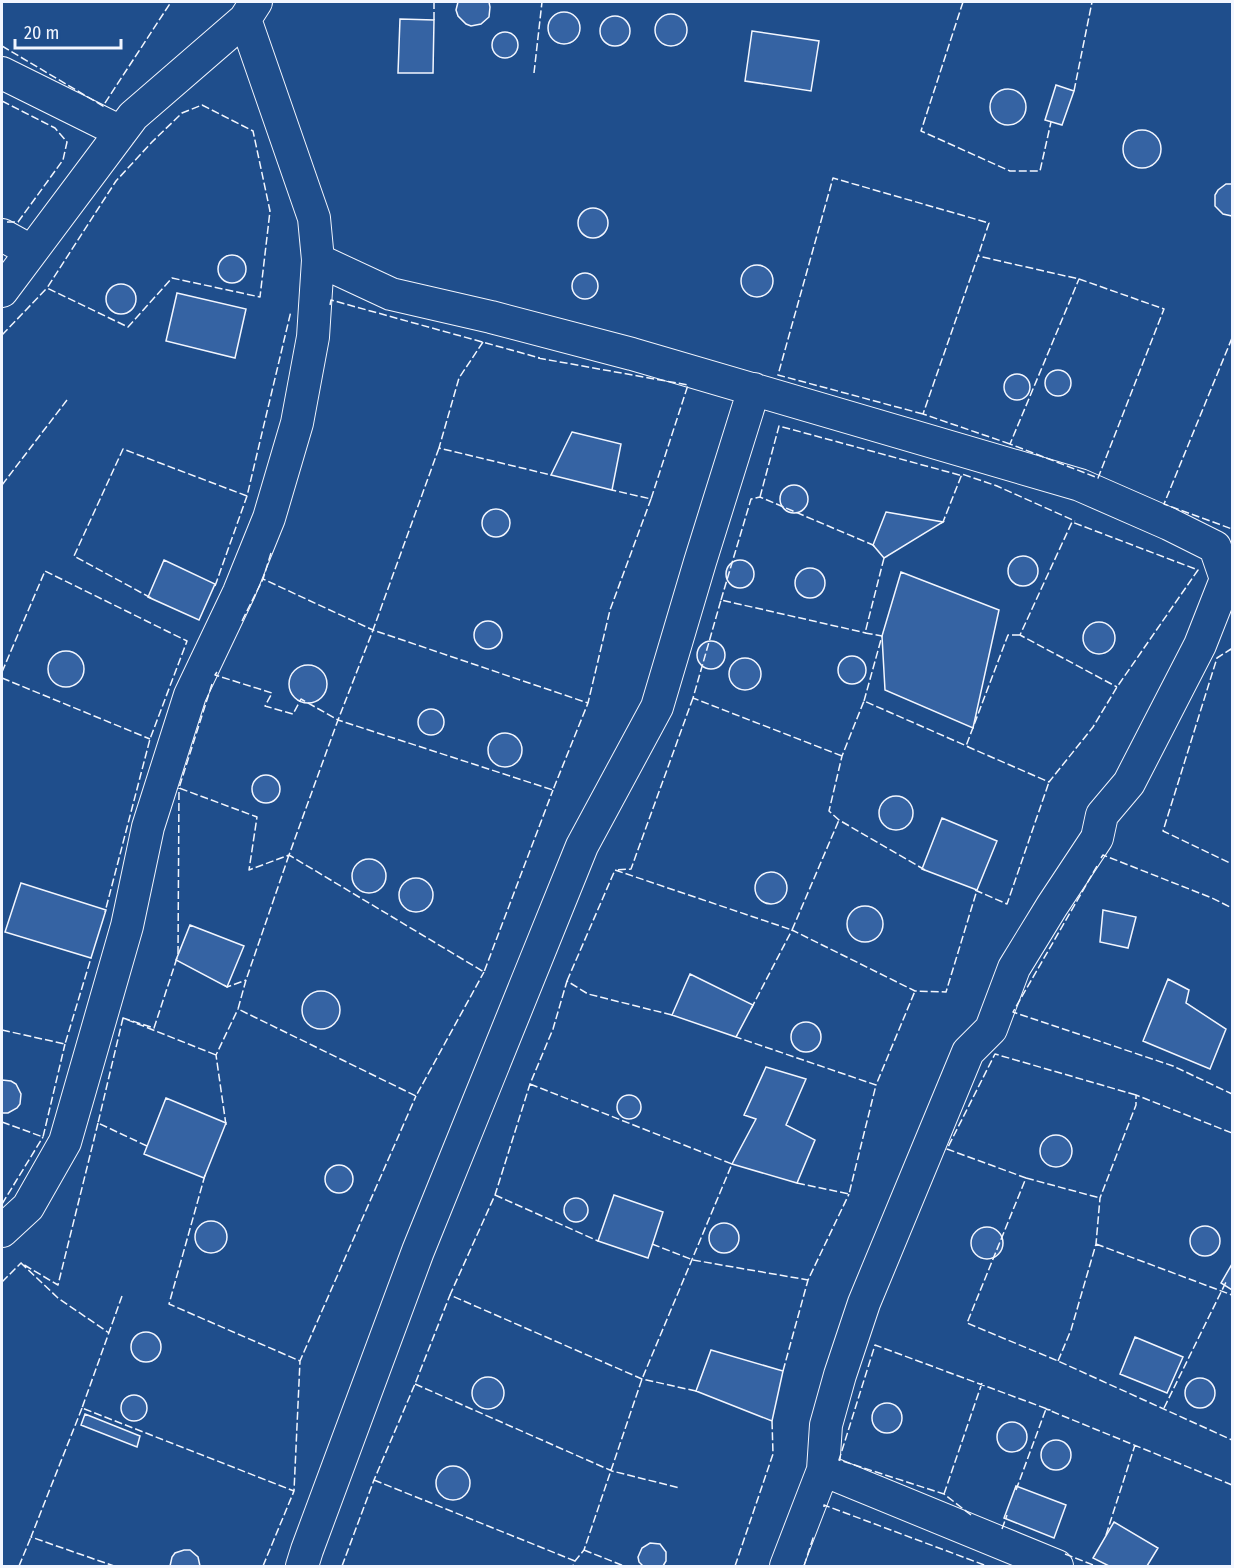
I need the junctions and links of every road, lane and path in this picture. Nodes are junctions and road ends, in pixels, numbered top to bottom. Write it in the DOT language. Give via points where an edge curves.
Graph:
graph roads {
  1 [pos="251,10"];
  2 [pos="2,73"];
  3 [pos="121,132"];
  4 [pos="2,235"];
  5 [pos="31,251"];
  6 [pos="318,260"];
  7 [pos="2,291"];
  8 [pos="754,388"];
  9 [pos="1229,582"];
  10 [pos="2,1231"];
  11 [pos="823,1470"];
  12 [pos="302,1566"];
  13 [pos="786,1566"];
  14 [pos="1057,1566"];
  1 -- 3 [label="street" via="133,116"];
  1 -- 6 [label="street" via="314,218"];
  2 -- 3 [label="street"];
  3 -- 5 [label="street"];
  4 -- 5 [label="street"];
  5 -- 7 [label="street"];
  6 -- 8 [label="street" via="391,294"];
  6 -- 10 [label="street" via="313,337 297,423 269,518 190,694 148,827 127,926 65,1142 28,1207"];
  8 -- 9 [label="street" via="1080,485 1215,547"];
  8 -- 12 [label="street" via="657,707 582,846 418,1251"];
  9 -- 11 [label="street" via="1129,783 1102,815 1096,838 1014,968 991,1029 968,1052 864,1303 826,1425"];
  11 -- 13 [label="street"];
  11 -- 14 [label="street"];
}
